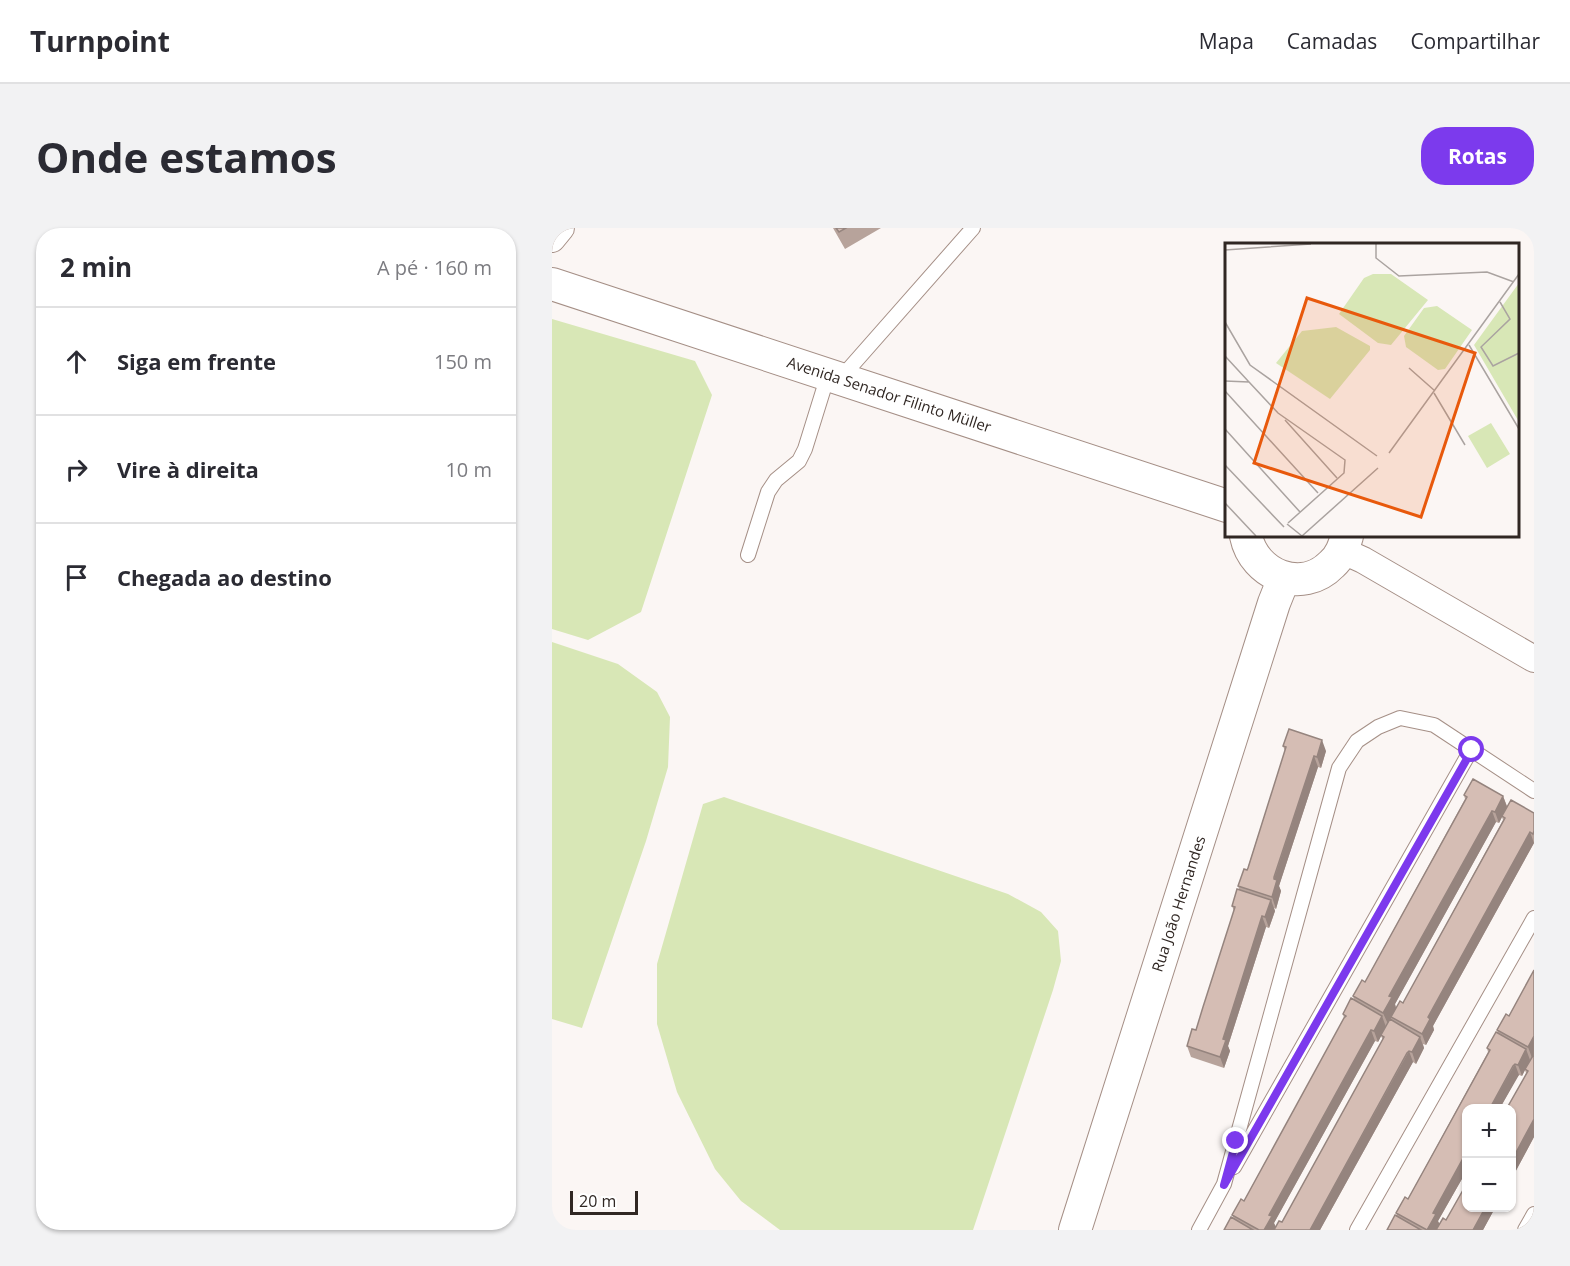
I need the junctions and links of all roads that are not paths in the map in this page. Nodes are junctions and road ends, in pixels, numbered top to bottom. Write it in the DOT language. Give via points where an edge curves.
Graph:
graph roads {
  1 [pos="561,228"];
  2 [pos="973,228"];
  3 [pos="552,238"];
  4 [pos="552,284"];
  5 [pos="834,377"];
  6 [pos="1225,505"];
  7 [pos="1246,537"];
  8 [pos="1345,543"];
  9 [pos="748,555"];
  10 [pos="1284,578"];
  11 [pos="1534,659"];
  12 [pos="1472,750"];
  13 [pos="1534,791"];
  14 [pos="1534,918"];
  15 [pos="1224,1185"];
  16 [pos="1534,1214"];
  17 [pos="1075,1230"];
  18 [pos="1198,1230"];
  19 [pos="1357,1230"];
  20 [pos="1525,1230"];
  1 -- 3 [label="street"];
  2 -- 5 [label="lane"];
  4 -- 5 [label="street, Avenida Senador Filinto Müller"];
  5 -- 6 [label="street, Avenida Senador Filinto Müller"];
  5 -- 9 [label="lane" via="799,460 768,492"];
  7 -- 10 [label="street" via="1256,560"];
  8 -- 10 [label="street" via="1332,565 1318,575"];
  8 -- 11 [label="street" via="1363,560"];
  10 -- 17 [label="street, Rua João Hernandes"];
  12 -- 13 [label="lane"];
  12 -- 15 [label="lane"];
  12 -- 15 [label="lane" via="1434,725 1400,718 1357,741 1339,768"];
  14 -- 19 [label="lane"];
  15 -- 18 [label="lane"];
  16 -- 20 [label="lane"];
}
